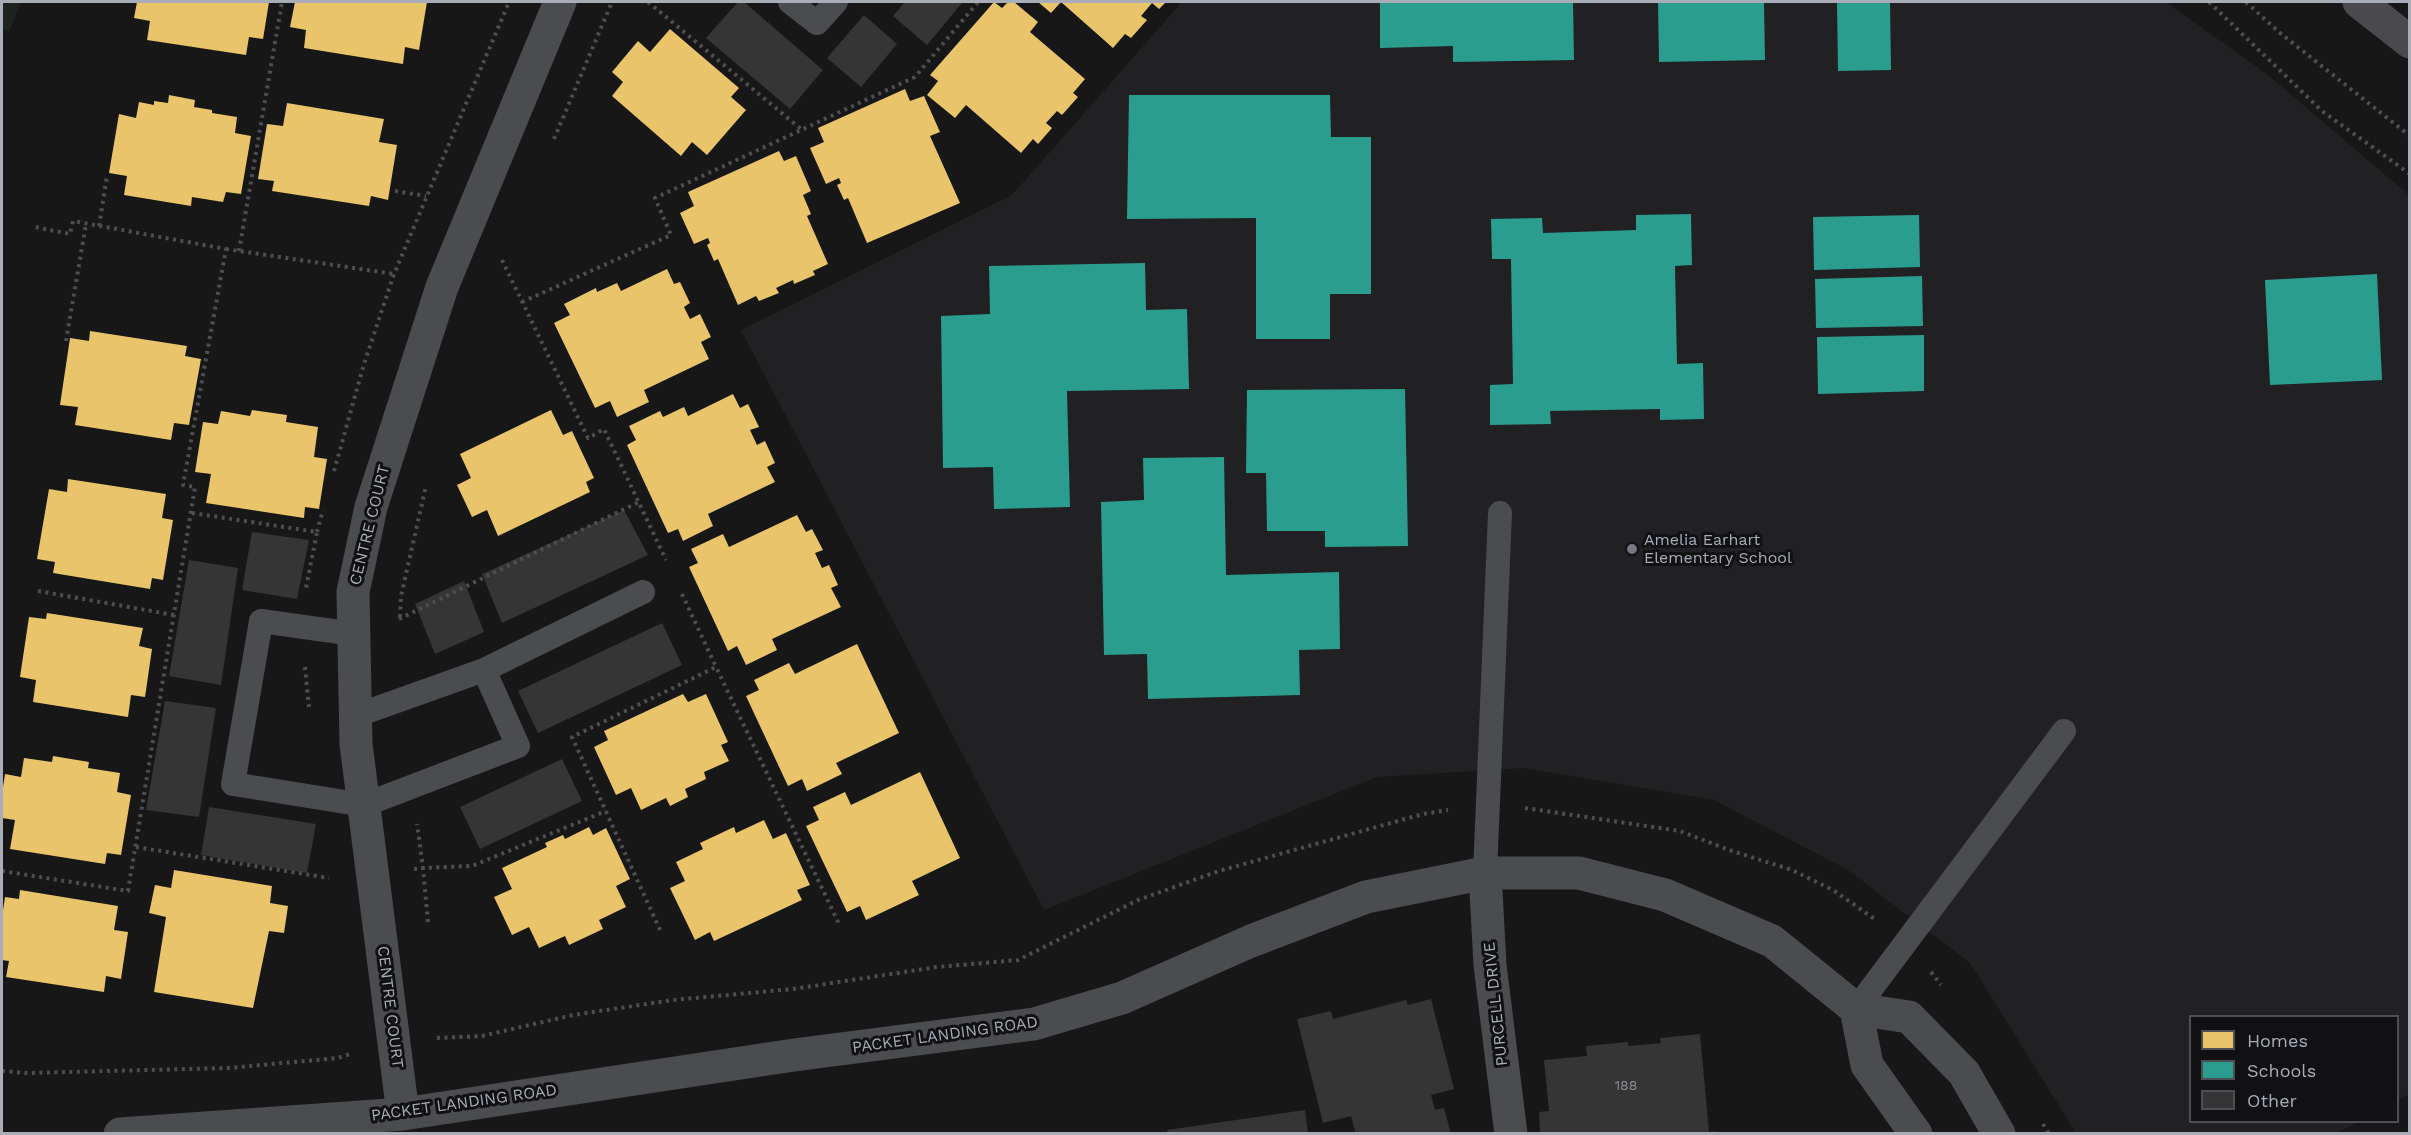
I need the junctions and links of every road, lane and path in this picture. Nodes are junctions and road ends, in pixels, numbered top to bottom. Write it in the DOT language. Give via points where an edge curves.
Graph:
graph roads {
  1 [pos="282,2"];
  2 [pos="560,2"];
  3 [pos="612,2"];
  4 [pos="648,2"];
  5 [pos="790,2"];
  6 [pos="836,2"];
  7 [pos="978,2"];
  8 [pos="2210,2"];
  9 [pos="2246,2"];
  10 [pos="2359,2"];
  11 [pos="2409,42"];
  12 [pos="801,129"];
  13 [pos="2409,136"];
  14 [pos="552,142"];
  15 [pos="2409,174"];
  16 [pos="107,176"];
  17 [pos="394,191"];
  18 [pos="426,196"];
  19 [pos="86,224"];
  20 [pos="99,226"];
  21 [pos="36,227"];
  22 [pos="226,249"];
  23 [pos="507,250"];
  24 [pos="239,251"];
  25 [pos="502,260"];
  26 [pos="499,269"];
  27 [pos="442,287"];
  28 [pos="522,302"];
  29 [pos="66,342"];
  30 [pos="427,482"];
  31 [pos="639,502"];
  32 [pos="1500,513"];
  33 [pos="668,564"];
  34 [pos="678,585"];
  35 [pos="38,591"];
  36 [pos="643,592"];
  37 [pos="174,615"];
  38 [pos="399,619"];
  39 [pos="398,629"];
  40 [pos="354,634"];
  41 [pos="716,667"];
  42 [pos="484,670"];
  43 [pos="355,716"];
  44 [pos="2064,731"];
  45 [pos="413,786"];
  46 [pos="364,805"];
  47 [pos="1488,806"];
  48 [pos="606,811"];
  49 [pos="136,847"];
  50 [pos="423,868"];
  51 [pos="2,871"];
  52 [pos="1485,873"];
  53 [pos="328,878"];
  54 [pos="428,922"];
  55 [pos="840,927"];
  56 [pos="660,930"];
  57 [pos="1907,943"];
  58 [pos="1943,988"];
  59 [pos="1856,1010"];
  60 [pos="393,1039"];
  61 [pos="2,1071"];
  62 [pos="403,1114"];
  63 [pos="2037,1115"];
  64 [pos="120,1134"];
  65 [pos="1511,1134"];
  66 [pos="1916,1134"];
  67 [pos="1999,1134"];
  68 [pos="2049,1134"];
  1 -- 24 [label="path"];
  2 -- 27 [label="street, CENTRE COURT"];
  3 -- 14 [label="path"];
  4 -- 12 [label="path"];
  5 -- 6 [label="lane" via="817,23"];
  7 -- 12 [label="path" via="915,77"];
  8 -- 15 [label="path" via="2322,111"];
  9 -- 13 [label="path"];
  10 -- 11 [label="main road"];
  12 -- 28 [label="path" via="655,198 671,235"];
  16 -- 20 [label="path"];
  17 -- 18 [label="path"];
  19 -- 20 [label="path"];
  19 -- 21 [label="path" via="73,221 70,234"];
  19 -- 29 [label="path"];
  20 -- 22 [label="path"];
  22 -- 24 [label="path"];
  22 -- 37 [label="path" via="183,485 195,487"];
  23 -- 25 [label="path"];
  24 -- 27 [label="path" via="411,277"];
  25 -- 26 [label="path"];
  25 -- 28 [label="path"];
  27 -- 40 [label="street, CENTRE COURT" via="371,507 353,592"];
  28 -- 31 [label="path" via="588,438 604,429"];
  30 -- 38 [label="path"];
  31 -- 33 [label="path"];
  31 -- 38 [label="path"];
  32 -- 47 [label="lane"];
  34 -- 41 [label="path"];
  35 -- 37 [label="path"];
  36 -- 42 [label="lane"];
  37 -- 49 [label="path"];
  38 -- 39 [label="path"];
  40 -- 43 [label="street, CENTRE COURT"];
  40 -- 46 [label="lane" via="261,621 233,783"];
  41 -- 48 [label="path" via="572,737"];
  41 -- 55 [label="path"];
  42 -- 43 [label="lane"];
  42 -- 45 [label="lane" via="518,746"];
  43 -- 46 [label="street, CENTRE COURT"];
  44 -- 57 [label="lane"];
  45 -- 46 [label="lane"];
  45 -- 50 [label="path"];
  46 -- 60 [label="street, CENTRE COURT"];
  47 -- 52 [label="lane"];
  47 -- 57 [label="path" via="1537,809 1680,831 1792,870 1823,885"];
  47 -- 60 [label="path" via="1423,813 1219,871 1138,900 1018,960 937,967 794,989 673,1000 573,1015 482,1036"];
  48 -- 50 [label="path" via="472,866"];
  48 -- 56 [label="path"];
  49 -- 51 [label="path" via="128,891"];
  49 -- 53 [label="path"];
  50 -- 54 [label="path"];
  52 -- 59 [label="street, PACKET LANDING ROAD" via="1579,873 1665,895 1772,941"];
  52 -- 62 [label="street, PACKET LANDING ROAD" via="1365,897 1251,941 1122,998 1034,1024 794,1055"];
  52 -- 65 [label="street, PURCELL DRIVE" via="1490,964"];
  57 -- 58 [label="path"];
  57 -- 59 [label="lane"];
  59 -- 66 [label="street" via="1867,1065"];
  59 -- 67 [label="street" via="1909,1017 1964,1073"];
  60 -- 61 [label="path" via="338,1058 228,1068"];
  60 -- 62 [label="street, CENTRE COURT"];
  62 -- 64 [label="street, PACKET LANDING ROAD"];
  63 -- 68 [label="path"];
}
